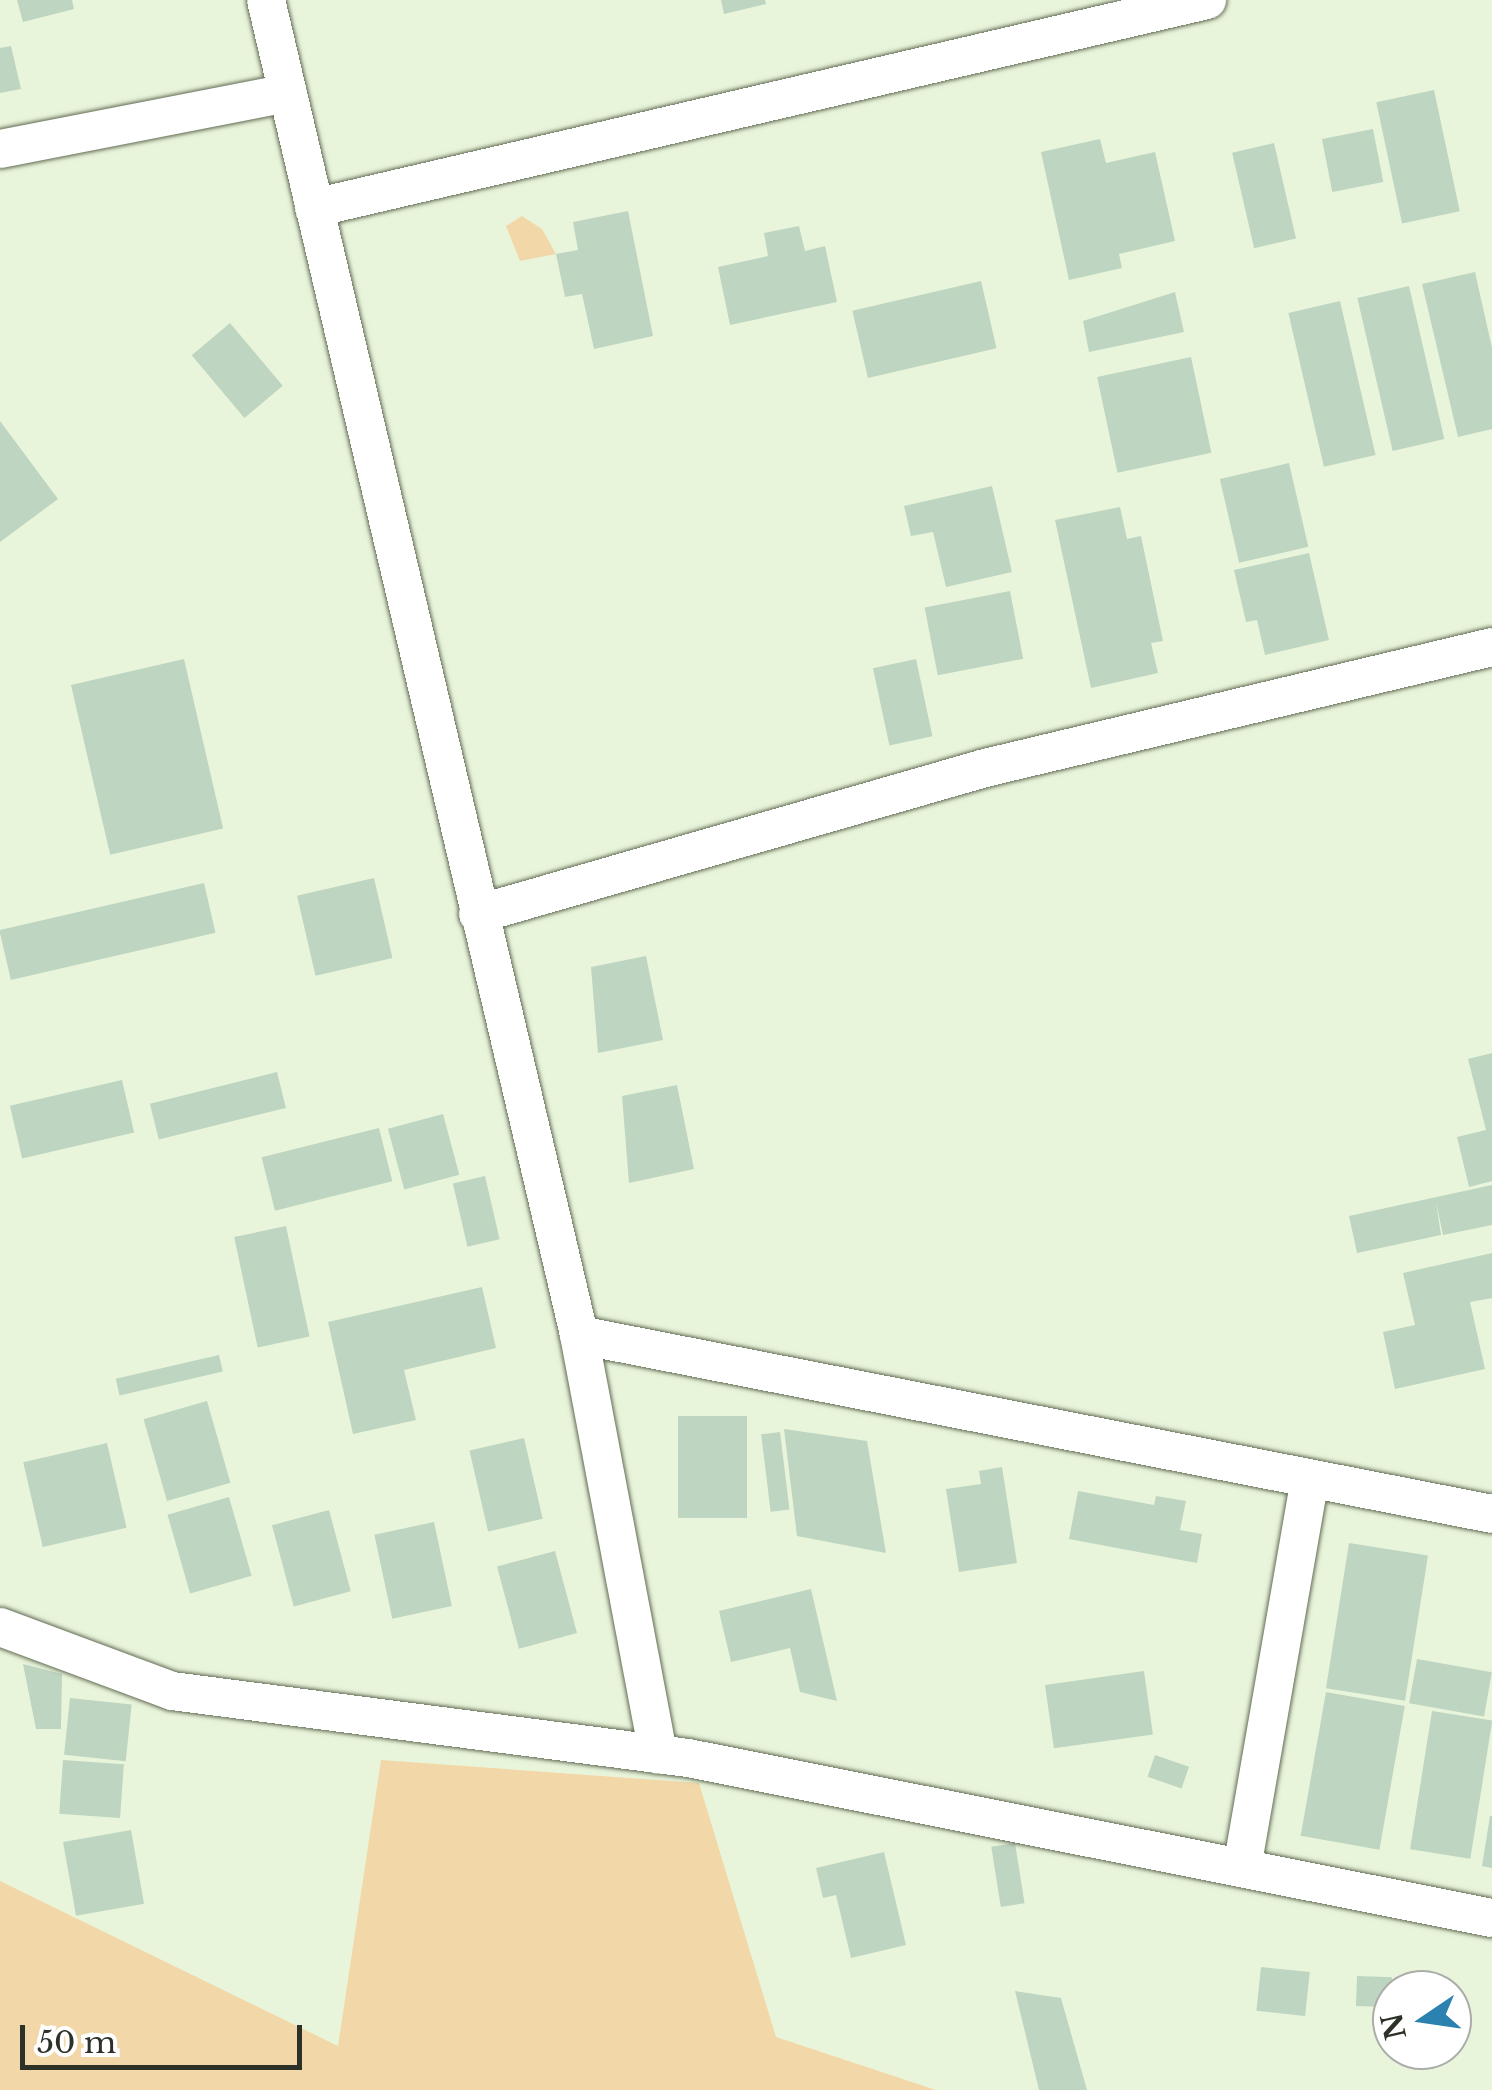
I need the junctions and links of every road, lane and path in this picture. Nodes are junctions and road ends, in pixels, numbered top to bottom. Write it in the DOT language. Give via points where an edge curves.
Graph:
graph roads {
  1 [pos="266,0"];
  2 [pos="1207,0"];
  3 [pos="288,93"];
  4 [pos="0,149"];
  5 [pos="314,208"];
  6 [pos="1492,647"];
  7 [pos="478,914"];
  8 [pos="579,1335"];
  9 [pos="1309,1484"];
  10 [pos="1492,1514"];
  11 [pos="0,1627"];
  12 [pos="658,1755"];
  13 [pos="1242,1868"];
  14 [pos="1492,1918"];
  1 -- 3 [label="street"];
  2 -- 5 [label="street"];
  3 -- 4 [label="street"];
  3 -- 5 [label="street"];
  5 -- 7 [label="street"];
  6 -- 7 [label="street" via="986,768"];
  7 -- 8 [label="street"];
  8 -- 9 [label="street"];
  8 -- 12 [label="street"];
  9 -- 10 [label="street"];
  9 -- 13 [label="street"];
  11 -- 12 [label="street" via="172,1692"];
  12 -- 13 [label="street"];
  13 -- 14 [label="street"];
}
